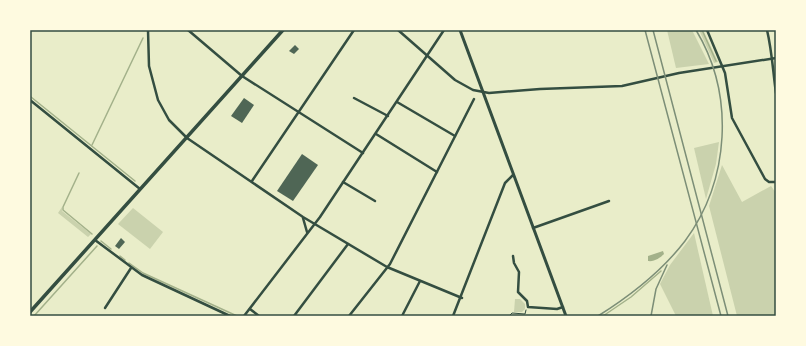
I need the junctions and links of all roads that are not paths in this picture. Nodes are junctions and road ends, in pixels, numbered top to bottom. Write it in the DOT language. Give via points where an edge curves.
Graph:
graph roads {
  1 [pos="148,30"];
  2 [pos="188,30"];
  3 [pos="283,30"];
  4 [pos="354,30"];
  5 [pos="398,30"];
  6 [pos="444,30"];
  7 [pos="460,30"];
  8 [pos="706,30"];
  9 [pos="767,30"];
  10 [pos="428,56"];
  11 [pos="776,58"];
  12 [pos="772,59"];
  13 [pos="723,66"];
  14 [pos="242,76"];
  15 [pos="483,92"];
  16 [pos="776,93"];
  17 [pos="354,98"];
  18 [pos="474,99"];
  19 [pos="30,100"];
  20 [pos="397,102"];
  21 [pos="298,112"];
  22 [pos="388,116"];
  23 [pos="376,134"];
  24 [pos="455,136"];
  25 [pos="187,138"];
  26 [pos="363,153"];
  27 [pos="437,172"];
  28 [pos="513,175"];
  29 [pos="252,182"];
  30 [pos="343,182"];
  31 [pos="776,182"];
  32 [pos="141,190"];
  33 [pos="375,201"];
  34 [pos="609,201"];
  35 [pos="303,217"];
  36 [pos="315,223"];
  37 [pos="533,228"];
  38 [pos="307,233"];
  39 [pos="95,240"];
  40 [pos="348,244"];
  41 [pos="513,256"];
  42 [pos="387,267"];
  43 [pos="131,268"];
  44 [pos="420,281"];
  45 [pos="462,298"];
  46 [pos="562,307"];
  47 [pos="105,308"];
  48 [pos="250,309"];
  49 [pos="30,312"];
  50 [pos="230,316"];
  51 [pos="244,316"];
  52 [pos="259,316"];
  53 [pos="294,316"];
  54 [pos="350,316"];
  55 [pos="402,316"];
  56 [pos="454,316"];
  57 [pos="566,316"];
  1 -- 25 [label="street" via="150,66 158,100 169,120"];
  2 -- 14 [label="street"];
  3 -- 14 [label="main road"];
  4 -- 21 [label="street"];
  5 -- 10 [label="street"];
  6 -- 10 [label="street"];
  7 -- 15 [label="street"];
  8 -- 13 [label="street"];
  9 -- 12 [label="street"];
  10 -- 15 [label="street" via="455,80"];
  10 -- 20 [label="street"];
  11 -- 12 [label="street"];
  12 -- 13 [label="street"];
  12 -- 16 [label="street"];
  13 -- 15 [label="street" via="676,73 622,86"];
  13 -- 31 [label="street" via="735,124 765,179"];
  14 -- 21 [label="street"];
  14 -- 25 [label="main road"];
  15 -- 28 [label="street"];
  17 -- 22 [label="street"];
  18 -- 24 [label="street"];
  19 -- 32 [label="street"];
  20 -- 22 [label="street"];
  20 -- 24 [label="street"];
  21 -- 26 [label="street"];
  21 -- 29 [label="street"];
  22 -- 23 [label="street"];
  23 -- 26 [label="street"];
  23 -- 27 [label="street"];
  24 -- 27 [label="street"];
  25 -- 29 [label="street"];
  25 -- 32 [label="main road"];
  26 -- 30 [label="street"];
  27 -- 42 [label="street"];
  28 -- 37 [label="street"];
  28 -- 45 [label="street" via="505,183"];
  29 -- 35 [label="street"];
  30 -- 33 [label="street"];
  30 -- 36 [label="street"];
  32 -- 39 [label="main road"];
  34 -- 37 [label="street"];
  35 -- 36 [label="street"];
  35 -- 38 [label="street"];
  36 -- 38 [label="street"];
  36 -- 40 [label="street"];
  37 -- 46 [label="street"];
  38 -- 48 [label="street"];
  39 -- 43 [label="street"];
  39 -- 49 [label="main road"];
  40 -- 42 [label="street"];
  40 -- 53 [label="street"];
  41 -- 46 [label="street" via="519,272 518,292 527,301 528,307 557,310"];
  42 -- 44 [label="street"];
  42 -- 54 [label="street"];
  43 -- 47 [label="street"];
  43 -- 50 [label="street"];
  44 -- 45 [label="street"];
  44 -- 55 [label="street"];
  45 -- 56 [label="street"];
  46 -- 57 [label="street"];
  48 -- 51 [label="street"];
  48 -- 52 [label="street"];
}
